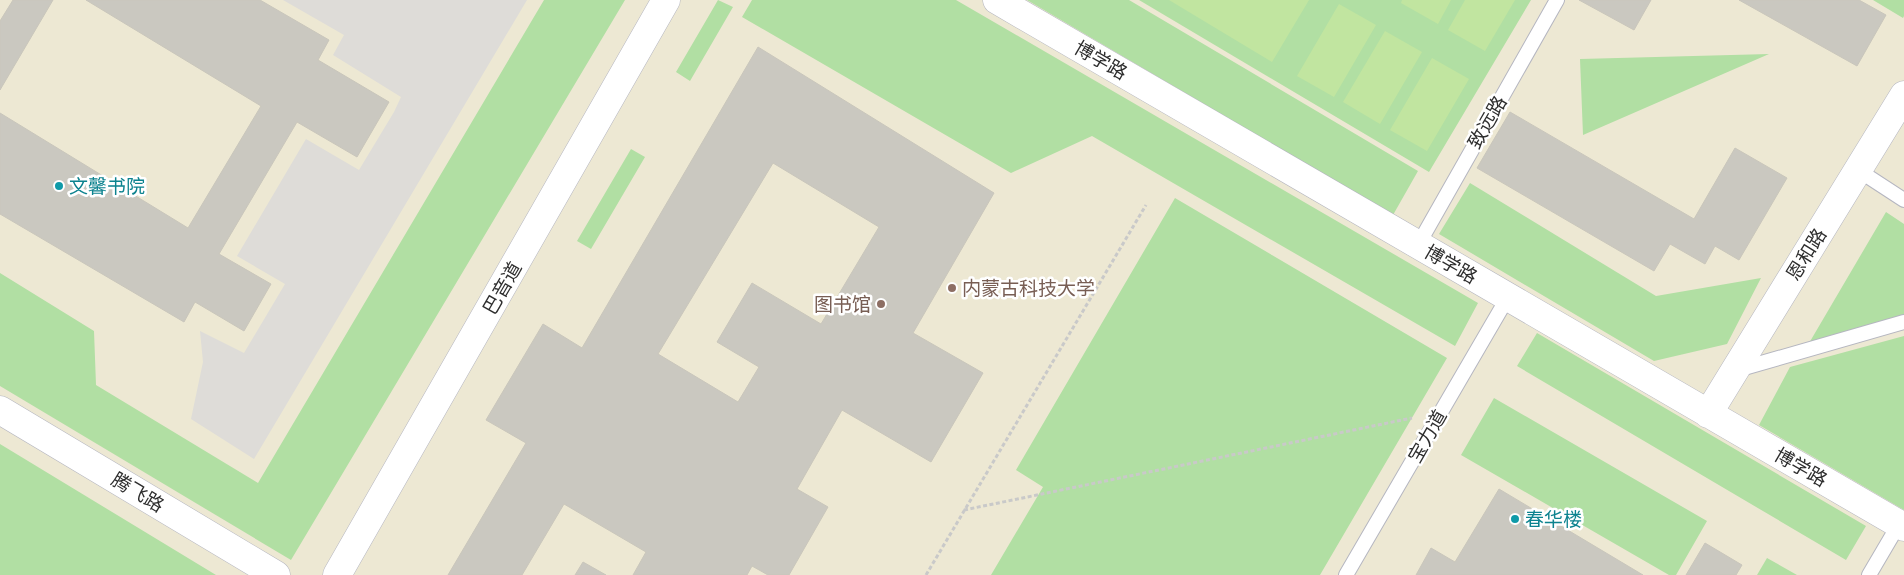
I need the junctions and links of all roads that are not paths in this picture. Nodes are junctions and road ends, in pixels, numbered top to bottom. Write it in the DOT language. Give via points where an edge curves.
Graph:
graph roads {
  1 [pos="666,0"];
  2 [pos="998,0"];
  3 [pos="1557,0"];
  4 [pos="1904,95"];
  5 [pos="1858,170"];
  6 [pos="1904,200"];
  7 [pos="1418,245"];
  8 [pos="1508,297"];
  9 [pos="1904,322"];
  10 [pos="1734,370"];
  11 [pos="0,410"];
  12 [pos="1708,414"];
  13 [pos="1902,526"];
  14 [pos="276,575"];
  15 [pos="337,575"];
  16 [pos="1346,575"];
  17 [pos="1870,575"];
  1 -- 15 [label="street, 巴音道"];
  2 -- 7 [label="street, 博学路"];
  3 -- 7 [label="lane, 致远路"];
  4 -- 5 [label="street, 恩和路"];
  5 -- 6 [label="lane"];
  5 -- 10 [label="street, 恩和路"];
  7 -- 8 [label="street, 博学路"];
  8 -- 12 [label="street, 博学路"];
  8 -- 16 [label="lane, 宝力道"];
  9 -- 10 [label="lane"];
  10 -- 12 [label="street, 恩和路"];
  11 -- 14 [label="street, 腾飞路"];
  12 -- 13 [label="street, 博学路"];
  13 -- 17 [label="lane"];
}
